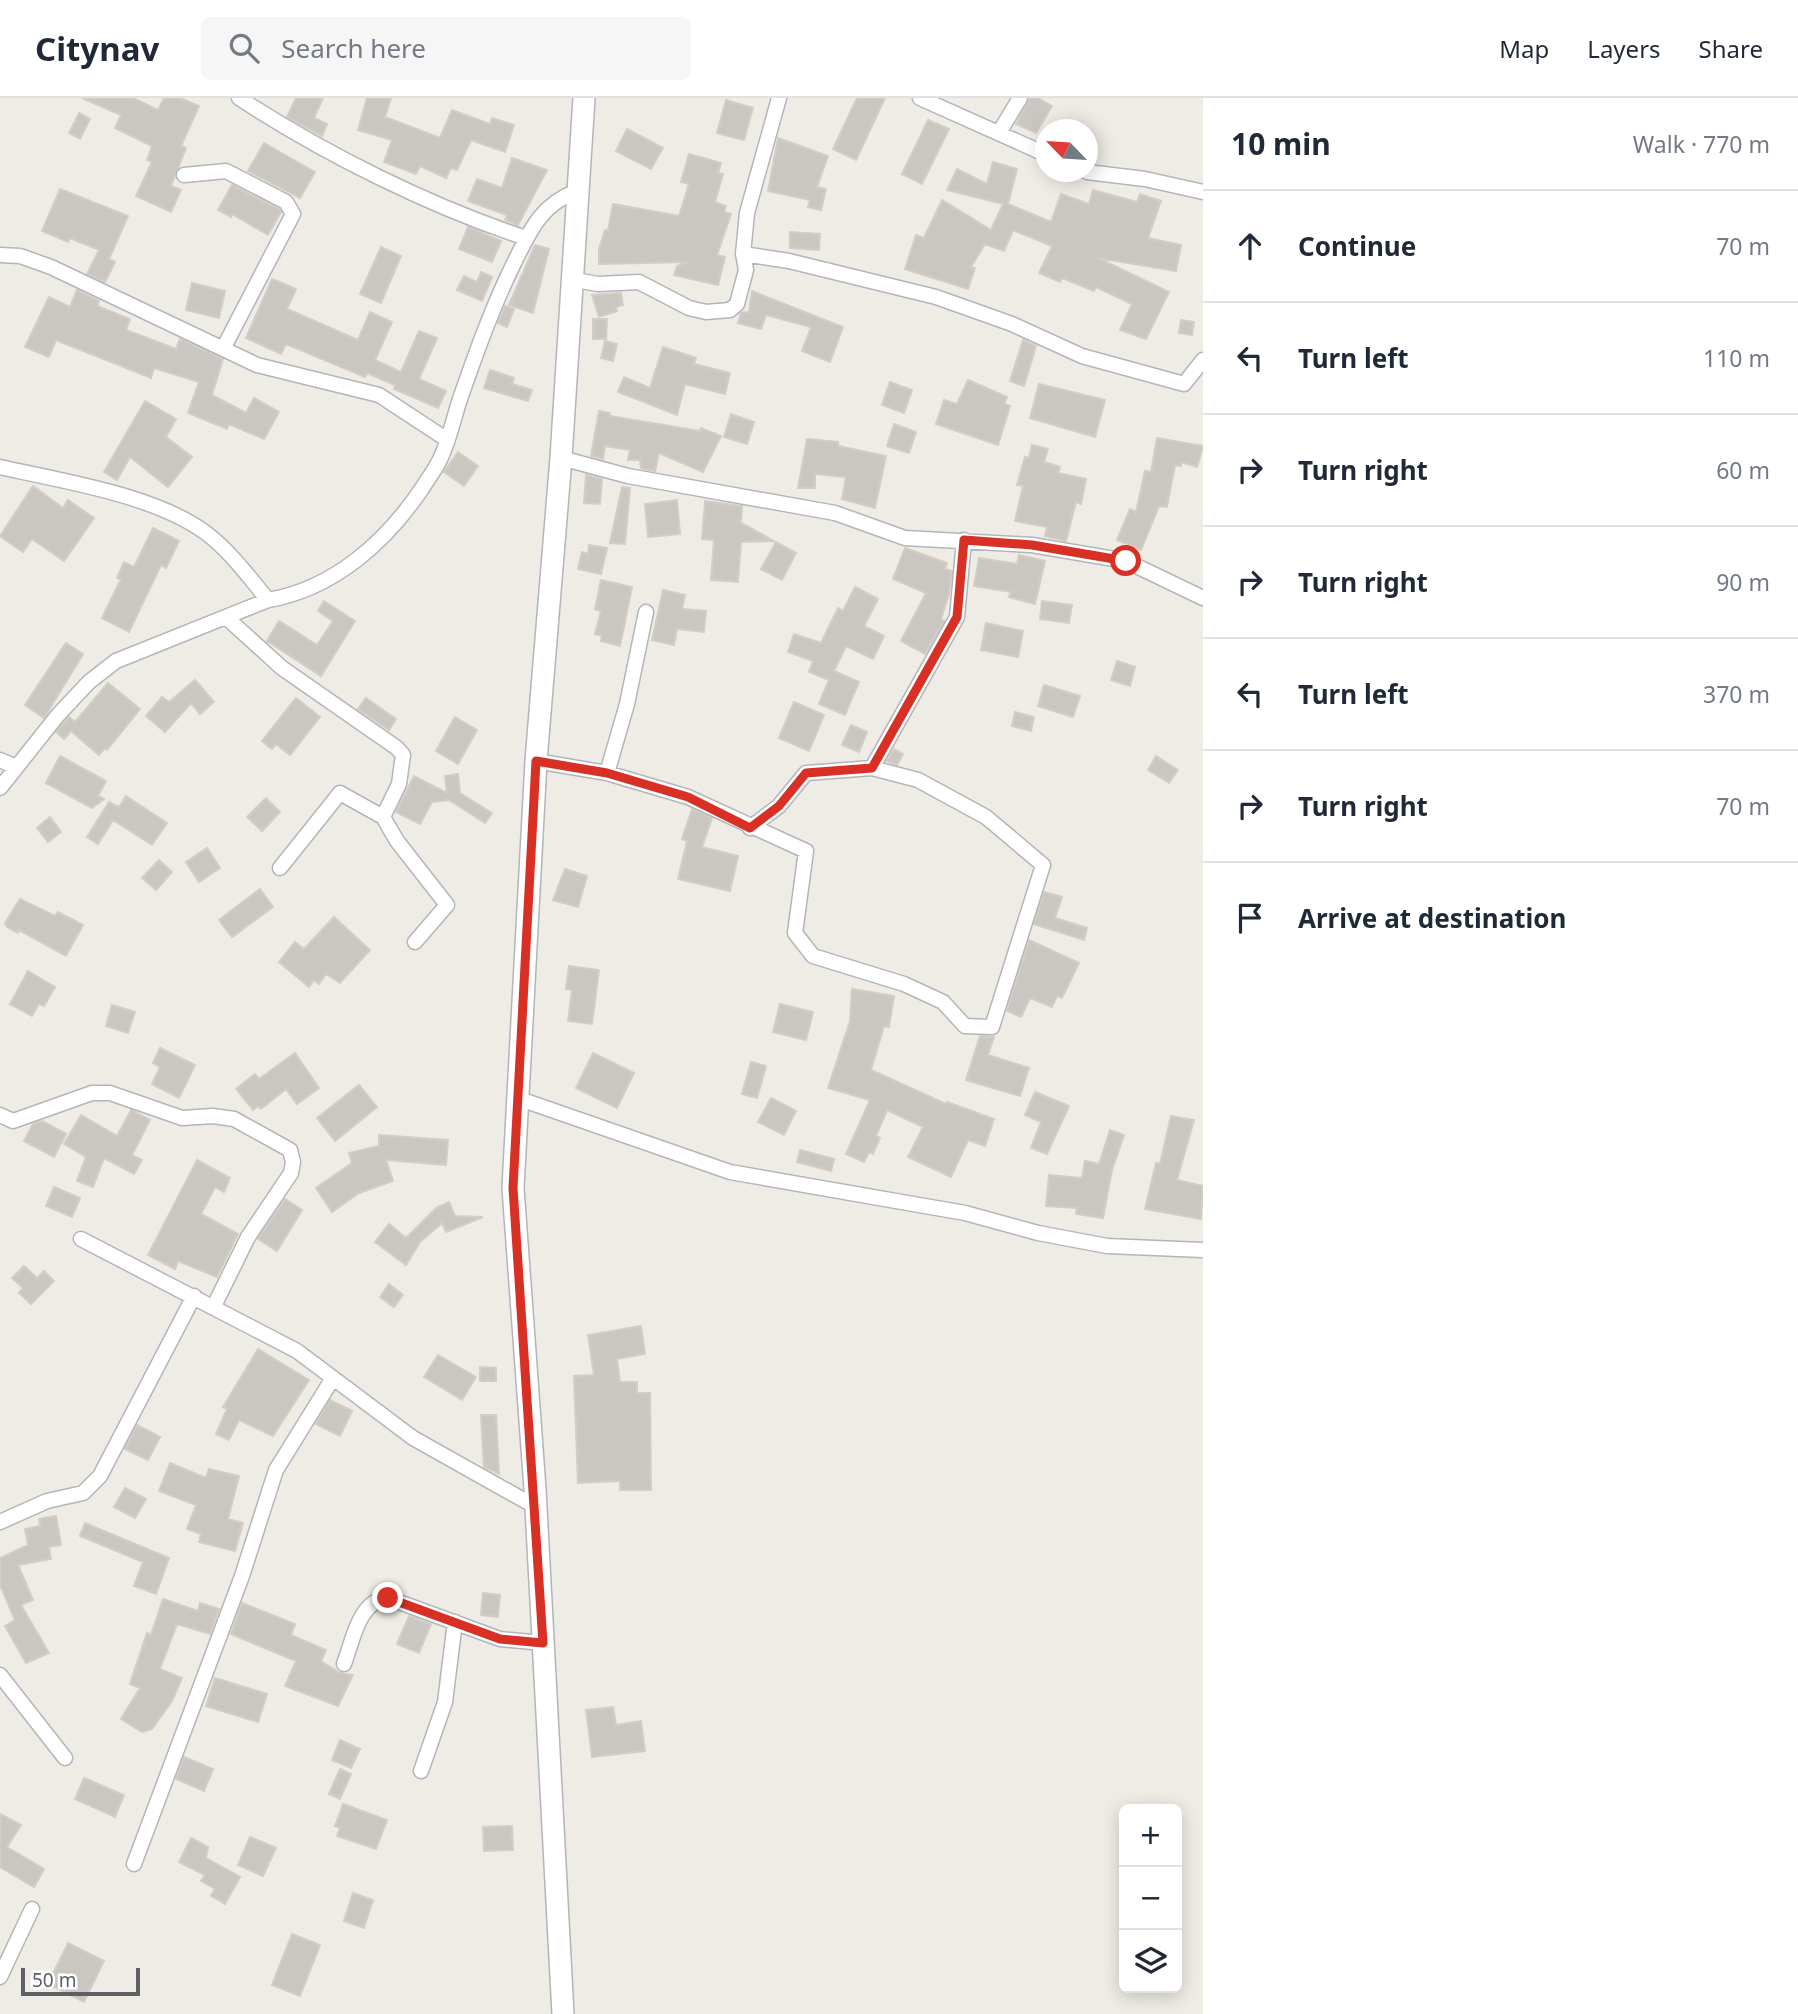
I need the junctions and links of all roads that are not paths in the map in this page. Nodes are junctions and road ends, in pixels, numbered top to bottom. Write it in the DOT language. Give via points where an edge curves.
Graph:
graph roads {
  1 [pos="239,98"];
  2 [pos="584,98"];
  3 [pos="779,98"];
  4 [pos="920,98"];
  5 [pos="1020,98"];
  6 [pos="1000,131"];
  7 [pos="1035,148"];
  8 [pos="1098,173"];
  9 [pos="184,176"];
  10 [pos="577,191"];
  11 [pos="1203,192"];
  12 [pos="526,238"];
  13 [pos="743,254"];
  14 [pos="0,255"];
  15 [pos="570,279"];
  16 [pos="224,347"];
  17 [pos="1203,360"];
  18 [pos="446,439"];
  19 [pos="561,458"];
  20 [pos="0,467"];
  21 [pos="964,540"];
  22 [pos="1203,598"];
  23 [pos="268,600"];
  24 [pos="646,612"];
  25 [pos="228,619"];
  26 [pos="0,760"];
  27 [pos="536,761"];
  28 [pos="16,767"];
  29 [pos="872,768"];
  30 [pos="607,773"];
  31 [pos="0,788"];
  32 [pos="383,817"];
  33 [pos="750,828"];
  34 [pos="280,868"];
  35 [pos="415,942"];
  36 [pos="520,1099"];
  37 [pos="0,1115"];
  38 [pos="81,1239"];
  39 [pos="1203,1250"];
  40 [pos="194,1296"];
  41 [pos="214,1306"];
  42 [pos="333,1378"];
  43 [pos="536,1507"];
  44 [pos="0,1522"];
  45 [pos="455,1622"];
  46 [pos="543,1643"];
  47 [pos="344,1664"];
  48 [pos="0,1675"];
  49 [pos="65,1758"];
  50 [pos="421,1770"];
  51 [pos="134,1864"];
  52 [pos="32,1909"];
  53 [pos="0,1977"];
  54 [pos="563,2014"];
  1 -- 12 [label="street" via="298,137 475,221"];
  2 -- 10 [label="main road"];
  3 -- 13 [label="street" via="747,213"];
  4 -- 6 [label="street"];
  5 -- 6 [label="street"];
  6 -- 7 [label="street"];
  8 -- 11 [label="street"];
  9 -- 16 [label="street" via="226,171 286,202 293,214"];
  10 -- 12 [label="street" via="546,208"];
  10 -- 15 [label="main road"];
  12 -- 18 [label="street" via="494,304"];
  13 -- 15 [label="street" via="746,270 741,296 730,310 718,313 690,308 639,282 598,284"];
  13 -- 17 [label="street" via="936,297 1082,356 1184,384"];
  14 -- 16 [label="street" via="20,256 51,267"];
  15 -- 19 [label="main road"];
  16 -- 18 [label="street" via="257,365 379,395"];
  18 -- 23 [label="street" via="424,485 384,538 326,580 293,596"];
  19 -- 21 [label="street" via="628,476 835,513 905,538"];
  19 -- 27 [label="main road"];
  20 -- 23 [label="street" via="153,505 185,520 227,551"];
  21 -- 22 [label="street" via="1032,545 1126,561"];
  21 -- 29 [label="street" via="957,617"];
  23 -- 25 [label="street"];
  24 -- 30 [label="street"];
  25 -- 28 [label="street" via="116,661 89,682"];
  25 -- 32 [label="street" via="282,668 403,755 399,784"];
  26 -- 28 [label="street"];
  27 -- 30 [label="street"];
  27 -- 36 [label="main road"];
  28 -- 31 [label="street"];
  29 -- 33 [label="street" via="806,773 779,806"];
  29 -- 33 [label="street" via="918,780 986,817 1043,865 992,1027 965,1026 943,1002 904,984 813,956 795,933 806,851"];
  30 -- 33 [label="street" via="688,797"];
  32 -- 34 [label="street" via="340,793"];
  32 -- 35 [label="street" via="447,905"];
  36 -- 39 [label="street" via="730,1172 965,1213 1107,1246"];
  36 -- 43 [label="main road" via="513,1188"];
  37 -- 41 [label="street" via="13,1121 92,1093 110,1093 182,1118 234,1119 290,1150 291,1173 248,1237"];
  38 -- 40 [label="street"];
  40 -- 41 [label="street"];
  40 -- 44 [label="street" via="100,1476 83,1493"];
  41 -- 42 [label="street" via="297,1351"];
  42 -- 43 [label="street" via="413,1438"];
  42 -- 51 [label="street" via="276,1470 242,1576"];
  43 -- 46 [label="main road"];
  45 -- 46 [label="street" via="500,1639"];
  45 -- 47 [label="street" via="388,1598 376,1599 366,1608"];
  45 -- 50 [label="street" via="444,1702"];
  46 -- 54 [label="main road"];
  48 -- 49 [label="street"];
  52 -- 53 [label="street"];
}
